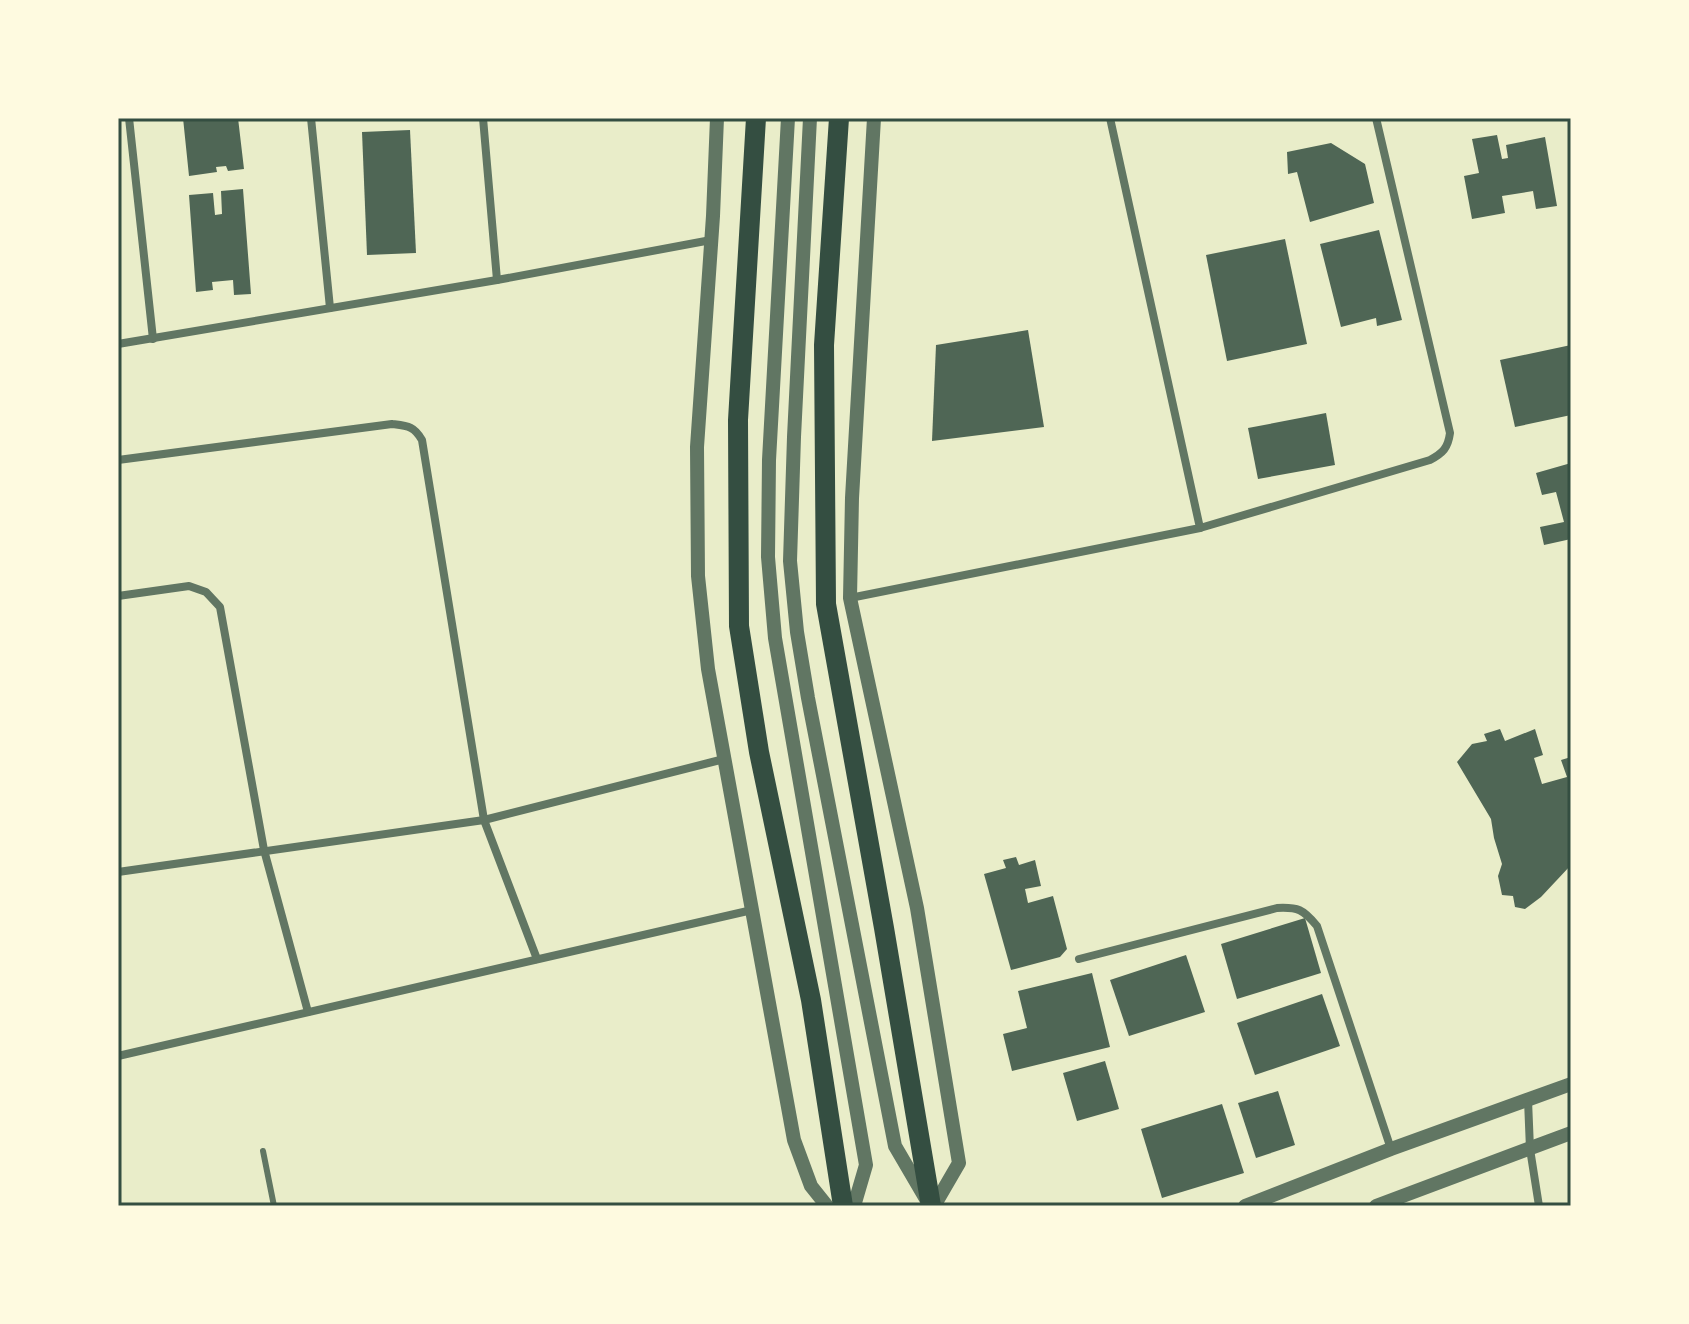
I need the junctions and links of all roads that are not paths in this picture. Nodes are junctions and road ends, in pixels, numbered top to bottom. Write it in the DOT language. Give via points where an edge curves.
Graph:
graph roads {
  1 [pos="129,118"];
  2 [pos="311,118"];
  3 [pos="483,118"];
  4 [pos="717,118"];
  5 [pos="756,118"];
  6 [pos="788,118"];
  7 [pos="810,118"];
  8 [pos="839,118"];
  9 [pos="874,118"];
  10 [pos="1110,118"];
  11 [pos="1376,118"];
  12 [pos="711,240"];
  13 [pos="497,280"];
  14 [pos="330,308"];
  15 [pos="153,339"];
  16 [pos="118,344"];
  17 [pos="118,460"];
  18 [pos="1200,528"];
  19 [pos="118,596"];
  20 [pos="850,598"];
  21 [pos="724,759"];
  22 [pos="484,820"];
  23 [pos="264,850"];
  24 [pos="118,872"];
  25 [pos="752,910"];
  26 [pos="537,959"];
  27 [pos="1079,959"];
  28 [pos="308,1012"];
  29 [pos="118,1056"];
  30 [pos="1571,1084"];
  31 [pos="1528,1100"];
  32 [pos="1571,1133"];
  33 [pos="1391,1149"];
  34 [pos="1530,1149"];
  35 [pos="263,1151"];
  36 [pos="274,1206"];
  37 [pos="827,1206"];
  38 [pos="843,1206"];
  39 [pos="854,1206"];
  40 [pos="932,1206"];
  41 [pos="1245,1206"];
  42 [pos="1376,1206"];
  43 [pos="1539,1206"];
  1 -- 15 [label="street"];
  2 -- 14 [label="street"];
  3 -- 13 [label="street"];
  4 -- 12 [label="street"];
  5 -- 38 [label="main road" via="738,420 739,626 759,752 811,1000"];
  6 -- 39 [label="street" via="768,557 775,638 866,1165"];
  7 -- 40 [label="street" via="790,561 797,632 895,1146"];
  8 -- 40 [label="main road" via="824,345 826,604"];
  9 -- 20 [label="street"];
  10 -- 18 [label="street"];
  11 -- 18 [label="street" via="1450,433 1448,446 1430,460"];
  12 -- 13 [label="street"];
  12 -- 21 [label="street" via="697,447 698,576"];
  13 -- 14 [label="street"];
  14 -- 15 [label="street"];
  15 -- 16 [label="street"];
  17 -- 22 [label="street" via="392,424 416,430 422,440"];
  18 -- 20 [label="street"];
  19 -- 23 [label="street" via="189,586 206,592 220,607"];
  20 -- 40 [label="street" via="917,908 959,1163"];
  21 -- 22 [label="street"];
  21 -- 25 [label="street"];
  22 -- 23 [label="street"];
  22 -- 26 [label="street"];
  23 -- 24 [label="street"];
  23 -- 28 [label="street"];
  25 -- 26 [label="street"];
  25 -- 37 [label="street" via="794,1140 811,1186"];
  26 -- 28 [label="street"];
  27 -- 33 [label="street" via="1277,908 1305,911 1317,926"];
  28 -- 29 [label="street"];
  30 -- 31 [label="street"];
  31 -- 33 [label="street"];
  31 -- 34 [label="street"];
  32 -- 34 [label="street"];
  33 -- 41 [label="street"];
  34 -- 42 [label="street"];
  34 -- 43 [label="street"];
  35 -- 36 [label="lane"];
}
